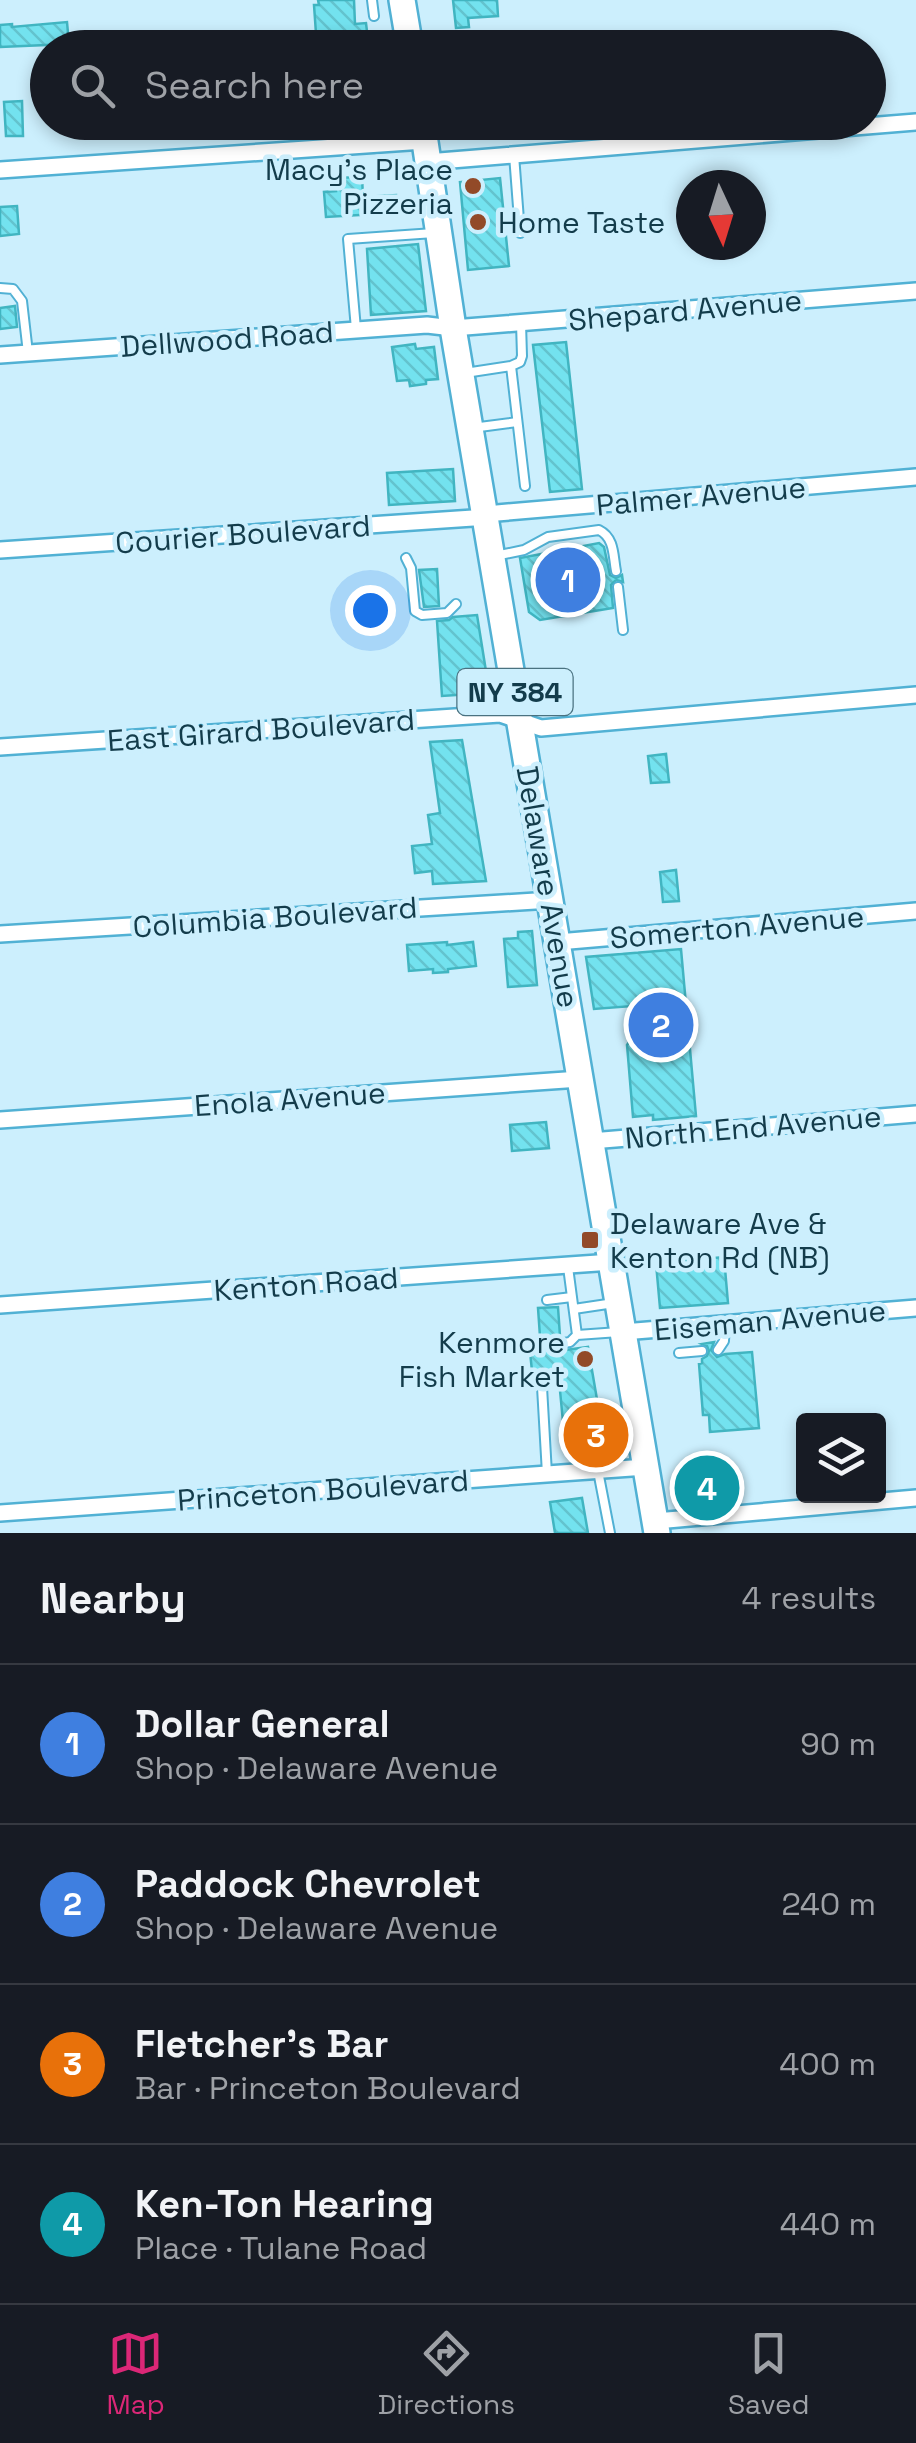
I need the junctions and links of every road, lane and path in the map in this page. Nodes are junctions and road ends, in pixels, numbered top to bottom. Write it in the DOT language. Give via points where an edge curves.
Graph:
graph roads {
  1 [pos="372,0"];
  2 [pos="402,0"];
  3 [pos="374,16"];
  4 [pos="407,30"];
  5 [pos="916,122"];
  6 [pos="886,124"];
  7 [pos="361,140"];
  8 [pos="392,140"];
  9 [pos="697,140"];
  10 [pos="424,142"];
  11 [pos="393,143"];
  12 [pos="361,145"];
  13 [pos="514,155"];
  14 [pos="0,170"];
  15 [pos="438,233"];
  16 [pos="520,233"];
  17 [pos="0,288"];
  18 [pos="916,291"];
  19 [pos="521,323"];
  20 [pos="453,328"];
  21 [pos="356,330"];
  22 [pos="28,353"];
  23 [pos="0,355"];
  24 [pos="511,366"];
  25 [pos="461,374"];
  26 [pos="518,422"];
  27 [pos="470,428"];
  28 [pos="916,477"];
  29 [pos="525,486"];
  30 [pos="486,516"];
  31 [pos="0,550"];
  32 [pos="492,556"];
  33 [pos="406,558"];
  34 [pos="616,571"];
  35 [pos="618,587"];
  36 [pos="456,604"];
  37 [pos="623,630"];
  38 [pos="916,696"];
  39 [pos="520,721"];
  40 [pos="0,747"];
  41 [pos="550,900"];
  42 [pos="916,912"];
  43 [pos="0,934"];
  44 [pos="558,942"];
  45 [pos="580,1079"];
  46 [pos="916,1114"];
  47 [pos="0,1120"];
  48 [pos="591,1141"];
  49 [pos="612,1262"];
  50 [pos="568,1265"];
  51 [pos="572,1297"];
  52 [pos="546,1300"];
  53 [pos="618,1302"];
  54 [pos="0,1306"];
  55 [pos="916,1308"];
  56 [pos="574,1309"];
  57 [pos="725,1324"];
  58 [pos="624,1332"];
  59 [pos="577,1335"];
  60 [pos="551,1345"];
  61 [pos="718,1350"];
  62 [pos="702,1351"];
  63 [pos="679,1353"];
  64 [pos="542,1387"];
  65 [pos="646,1467"];
  66 [pos="598,1470"];
  67 [pos="547,1474"];
  68 [pos="916,1498"];
  69 [pos="0,1513"];
  70 [pos="656,1527"];
  71 [pos="610,1533"];
  1 -- 3 [label="lane"];
  2 -- 4 [label="main road"];
  5 -- 6 [label="street"];
  7 -- 12 [label="lane"];
  8 -- 11 [label="lane"];
  9 -- 13 [label="street"];
  10 -- 11 [label="street"];
  10 -- 13 [label="street"];
  10 -- 15 [label="main road, Delaware Avenue / NY 384"];
  11 -- 12 [label="street"];
  12 -- 14 [label="street"];
  13 -- 16 [label="lane"];
  15 -- 20 [label="main road, Delaware Avenue / NY 384"];
  15 -- 21 [label="lane" via="348,240"];
  17 -- 22 [label="lane" via="13,289 22,301"];
  18 -- 19 [label="street, Shepard Avenue"];
  19 -- 20 [label="street, Shepard Avenue"];
  19 -- 24 [label="lane" via="522,356"];
  20 -- 21 [label="street, Dellwood Road"];
  20 -- 25 [label="main road, Delaware Avenue / NY 384"];
  21 -- 22 [label="street, Dellwood Road"];
  22 -- 23 [label="street, Dellwood Road"];
  24 -- 25 [label="lane"];
  24 -- 26 [label="lane"];
  25 -- 27 [label="main road, Delaware Avenue / NY 384"];
  26 -- 27 [label="lane"];
  26 -- 29 [label="lane"];
  27 -- 30 [label="main road, Delaware Avenue / NY 384"];
  28 -- 30 [label="street, Palmer Avenue"];
  30 -- 31 [label="street, Courier Boulevard"];
  30 -- 32 [label="main road, Delaware Avenue / NY 384"];
  32 -- 34 [label="lane" via="548,537 598,530 611,542"];
  32 -- 39 [label="main road, Delaware Avenue / NY 384"];
  33 -- 36 [label="lane" via="415,611 446,613"];
  35 -- 37 [label="lane"];
  38 -- 39 [label="street, East Girard Boulevard" via="542,728"];
  39 -- 40 [label="street, East Girard Boulevard" via="478,715"];
  39 -- 41 [label="main road, Delaware Avenue / NY 384"];
  41 -- 43 [label="street, Columbia Boulevard"];
  41 -- 44 [label="main road, Delaware Avenue / NY 384"];
  42 -- 44 [label="street, Somerton Avenue"];
  44 -- 45 [label="main road, Delaware Avenue / NY 384"];
  45 -- 47 [label="street, Enola Avenue"];
  45 -- 48 [label="main road, Delaware Avenue / NY 384"];
  46 -- 48 [label="street, North End Avenue"];
  48 -- 49 [label="main road, Delaware Avenue / NY 384"];
  49 -- 50 [label="street, Kenton Road"];
  49 -- 53 [label="main road, Delaware Avenue / NY 384"];
  50 -- 51 [label="lane"];
  50 -- 54 [label="street, Kenton Road"];
  51 -- 52 [label="lane"];
  51 -- 56 [label="lane"];
  53 -- 56 [label="lane"];
  53 -- 58 [label="main road, Delaware Avenue / NY 384"];
  55 -- 57 [label="street, Eiseman Avenue"];
  56 -- 59 [label="lane"];
  57 -- 58 [label="street, Eiseman Avenue"];
  57 -- 61 [label="lane"];
  58 -- 59 [label="lane"];
  58 -- 65 [label="main road, Delaware Avenue / NY 384"];
  59 -- 60 [label="lane"];
  62 -- 63 [label="lane"];
  64 -- 67 [label="lane"];
  65 -- 66 [label="street, Princeton Boulevard"];
  65 -- 70 [label="main road, Delaware Avenue / NY 384"];
  66 -- 67 [label="street, Princeton Boulevard"];
  66 -- 71 [label="lane"];
  67 -- 69 [label="street, Princeton Boulevard"];
  68 -- 70 [label="street"];
}
